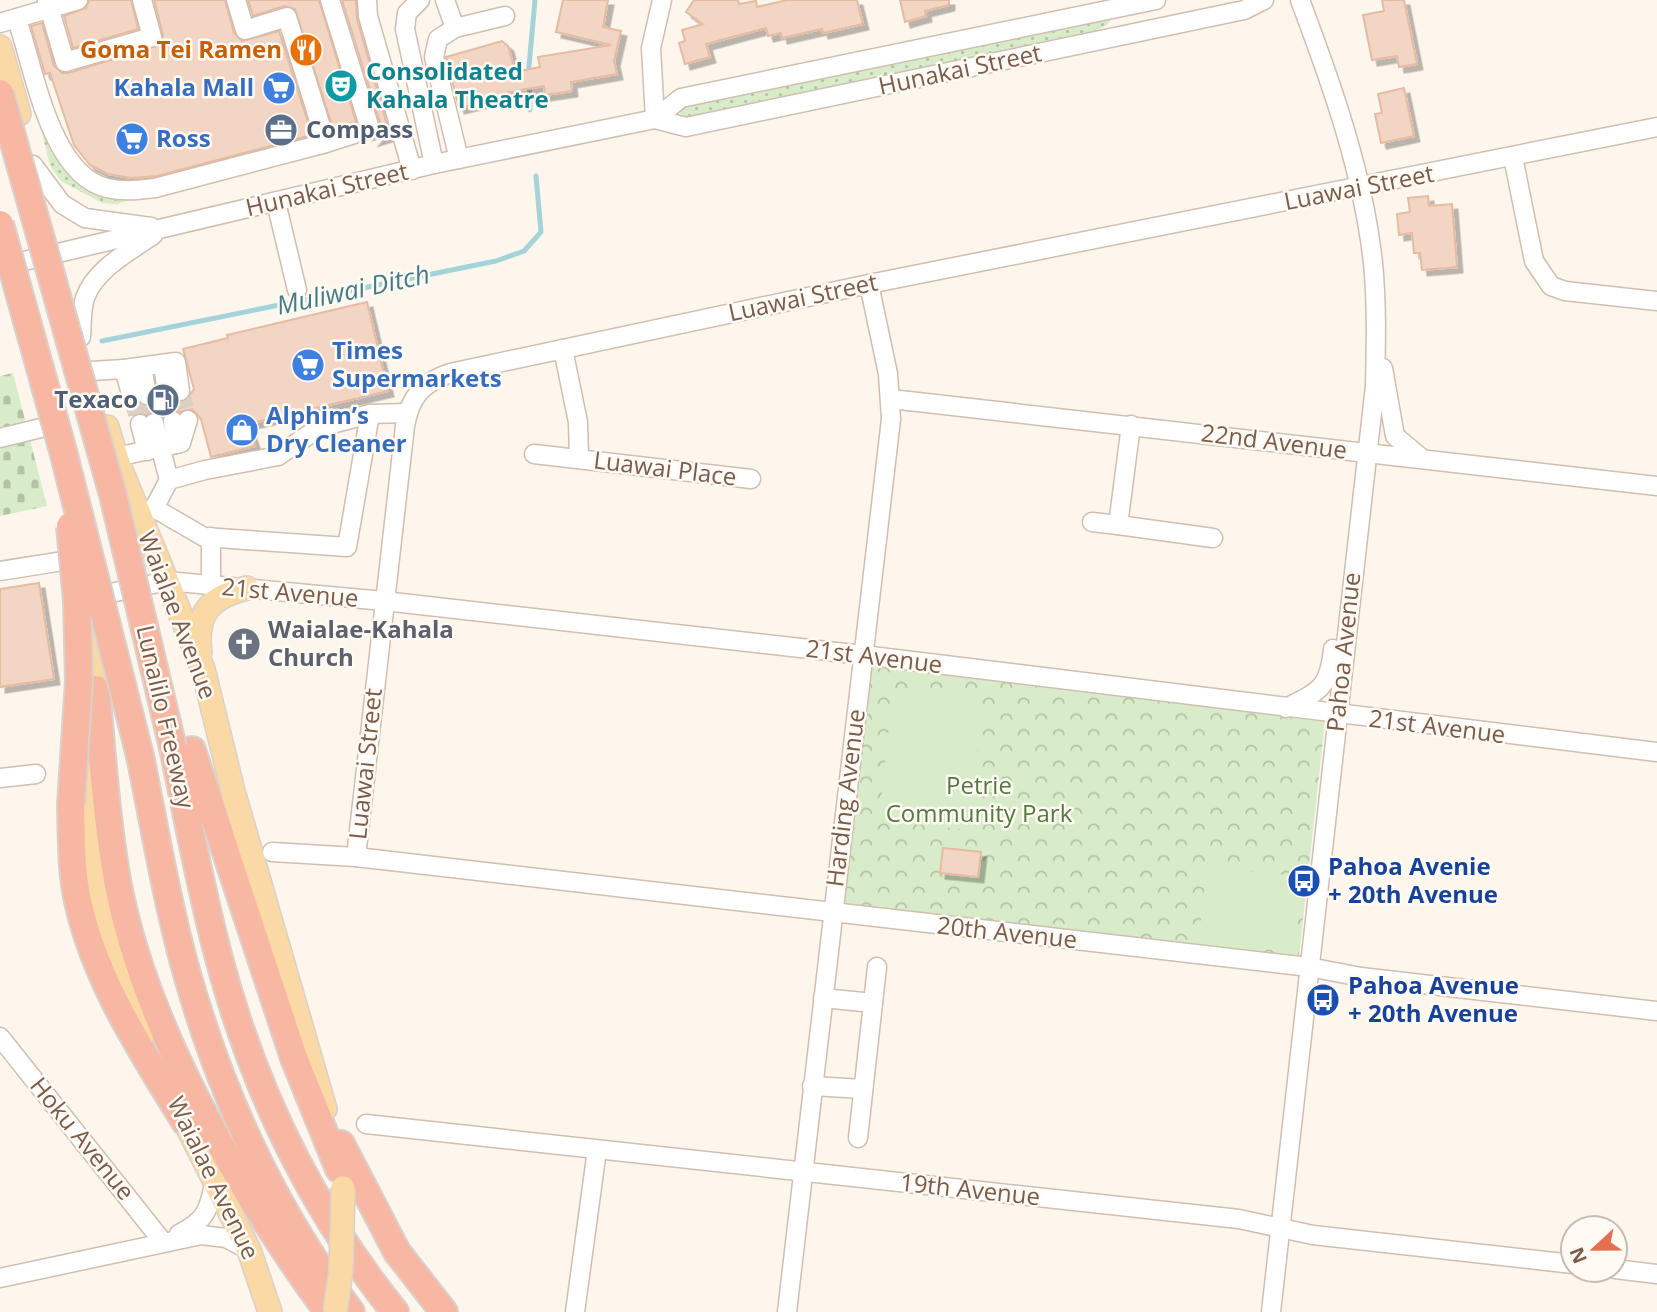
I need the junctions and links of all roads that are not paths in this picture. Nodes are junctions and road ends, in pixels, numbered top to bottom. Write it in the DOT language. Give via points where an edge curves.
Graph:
graph roads {
  1 [pos="78,0"];
  2 [pos="142,0"];
  3 [pos="236,0"];
  4 [pos="330,0"];
  5 [pos="368,0"];
  6 [pos="420,0"];
  7 [pos="445,0"];
  8 [pos="662,0"];
  9 [pos="1156,0"];
  10 [pos="1265,0"];
  11 [pos="1300,0"];
  12 [pos="48,4"];
  13 [pos="505,16"];
  14 [pos="0,23"];
  15 [pos="455,28"];
  16 [pos="20,29"];
  17 [pos="0,47"];
  18 [pos="0,93"];
  19 [pos="655,119"];
  20 [pos="1657,127"];
  21 [pos="326,143"];
  22 [pos="1513,157"];
  23 [pos="459,159"];
  24 [pos="434,164"];
  25 [pos="33,165"];
  26 [pos="412,170"];
  27 [pos="1360,188"];
  28 [pos="276,202"];
  29 [pos="0,224"];
  30 [pos="162,229"];
  31 [pos="56,253"];
  32 [pos="0,268"];
  33 [pos="869,284"];
  34 [pos="297,290"];
  35 [pos="1657,301"];
  36 [pos="1376,316"];
  37 [pos="81,337"];
  38 [pos="563,349"];
  39 [pos="133,368"];
  40 [pos="91,371"];
  41 [pos="173,392"];
  42 [pos="139,396"];
  43 [pos="891,399"];
  44 [pos="407,413"];
  45 [pos="370,414"];
  46 [pos="180,420"];
  47 [pos="147,424"];
  48 [pos="1131,425"];
  49 [pos="45,427"];
  50 [pos="0,438"];
  51 [pos="160,448"];
  52 [pos="64,452"];
  53 [pos="1366,452"];
  54 [pos="534,454"];
  55 [pos="116,457"];
  56 [pos="579,459"];
  57 [pos="1423,459"];
  58 [pos="169,480"];
  59 [pos="751,480"];
  60 [pos="1657,486"];
  61 [pos="146,512"];
  62 [pos="1092,522"];
  63 [pos="1118,526"];
  64 [pos="212,537"];
  65 [pos="1213,538"];
  66 [pos="82,558"];
  67 [pos="0,570"];
  68 [pos="167,581"];
  69 [pos="212,586"];
  70 [pos="247,588"];
  71 [pos="1351,593"];
  72 [pos="92,597"];
  73 [pos="384,601"];
  74 [pos="863,655"];
  75 [pos="203,669"];
  76 [pos="96,689"];
  77 [pos="1286,708"];
  78 [pos="1338,715"];
  79 [pos="183,749"];
  80 [pos="1657,752"];
  81 [pos="36,774"];
  82 [pos="0,778"];
  83 [pos="272,852"];
  84 [pos="356,858"];
  85 [pos="833,914"];
  86 [pos="877,967"];
  87 [pos="1309,967"];
  88 [pos="822,999"];
  89 [pos="873,1003"];
  90 [pos="1657,1011"];
  91 [pos="0,1037"];
  92 [pos="812,1086"];
  93 [pos="863,1089"];
  94 [pos="328,1118"];
  95 [pos="185,1122"];
  96 [pos="366,1124"];
  97 [pos="858,1138"];
  98 [pos="597,1150"];
  99 [pos="802,1172"];
  100 [pos="341,1178"];
  101 [pos="215,1180"];
  102 [pos="1281,1228"];
  103 [pos="163,1242"];
  104 [pos="249,1250"];
  105 [pos="1559,1262"];
  106 [pos="1629,1270"];
  107 [pos="1657,1273"];
  108 [pos="0,1278"];
  109 [pos="270,1312"];
  110 [pos="328,1312"];
  111 [pos="335,1312"];
  112 [pos="351,1312"];
  113 [pos="395,1312"];
  114 [pos="444,1312"];
  115 [pos="575,1312"];
  116 [pos="787,1312"];
  117 [pos="1271,1312"];
  1 -- 12 [label="street"];
  2 -- 12 [label="street" via="152,37 65,62"];
  3 -- 21 [label="street" via="245,30 288,17"];
  4 -- 21 [label="street" via="370,129"];
  5 -- 26 [label="street" via="368,16"];
  6 -- 24 [label="street" via="407,13 405,29"];
  7 -- 15 [label="street"];
  8 -- 19 [label="street" via="651,48"];
  9 -- 19 [label="street, Hunakai Street" via="681,98"];
  10 -- 19 [label="street, Hunakai Street" via="1231,13 686,127"];
  11 -- 27 [label="street, Pahoa Avenue" via="1335,97"];
  12 -- 14 [label="street"];
  13 -- 15 [label="street"];
  15 -- 23 [label="street" via="438,39 434,57"];
  16 -- 21 [label="street" via="54,135 68,161 104,187 155,188"];
  17 -- 25 [label="main road, Waialae Avenue"];
  18 -- 79 [label="highway, Lunalilo Freeway, bridge"];
  19 -- 23 [label="street, Hunakai Street"];
  20 -- 22 [label="street, Luawai Street"];
  22 -- 27 [label="street, Luawai Street"];
  22 -- 35 [label="street" via="1534,261 1551,286"];
  23 -- 24 [label="street, Hunakai Street"];
  24 -- 26 [label="street, Hunakai Street"];
  25 -- 30 [label="street" via="62,204 85,218"];
  25 -- 31 [label="main road, Waialae Avenue"];
  26 -- 28 [label="street, Hunakai Street"];
  27 -- 33 [label="street, Luawai Street"];
  27 -- 36 [label="street, Pahoa Avenue"];
  28 -- 30 [label="street, Hunakai Street"];
  28 -- 34 [label="street"];
  29 -- 52 [label="highway, Lunalilo Freeway, bridge"];
  30 -- 31 [label="street, Hunakai Street"];
  30 -- 37 [label="street" via="108,266 91,286 84,300"];
  31 -- 32 [label="street, Hunakai Street"];
  31 -- 37 [label="main road, Waialae Avenue"];
  32 -- 49 [label="main road, Waialae Avenue"];
  33 -- 38 [label="street, Luawai Street"];
  33 -- 43 [label="street, Harding Avenue"];
  36 -- 53 [label="street, Pahoa Avenue" via="1375,386"];
  36 -- 57 [label="street" via="1395,436"];
  37 -- 40 [label="main road, Waialae Avenue"];
  38 -- 44 [label="street, Luawai Street" via="438,377 418,390"];
  38 -- 56 [label="street, Luawai Place" via="578,422"];
  39 -- 40 [label="street"];
  39 -- 41 [label="street" via="176,362"];
  39 -- 42 [label="street"];
  40 -- 55 [label="main road, Waialae Avenue"];
  43 -- 48 [label="street, 22nd Avenue"];
  43 -- 74 [label="street, Harding Avenue"];
  44 -- 45 [label="street"];
  44 -- 73 [label="street, Luawai Street"];
  45 -- 58 [label="street" via="320,427 278,456"];
  45 -- 64 [label="street" via="347,547"];
  46 -- 51 [label="street" via="181,443"];
  47 -- 51 [label="street"];
  48 -- 53 [label="street, 22nd Avenue"];
  48 -- 63 [label="street"];
  49 -- 50 [label="street"];
  49 -- 66 [label="main road, Waialae Avenue"];
  51 -- 55 [label="street"];
  51 -- 58 [label="street"];
  52 -- 95 [label="highway, bridge" via="79,681 71,805 74,878 87,934 133,1035"];
  52 -- 112 [label="highway, Lunalilo Freeway, bridge" via="140,756 183,960 216,1067 282,1208"];
  53 -- 57 [label="street, 22nd Avenue"];
  53 -- 71 [label="street, Pahoa Avenue"];
  54 -- 56 [label="street, Luawai Place"];
  55 -- 61 [label="main road, Waialae Avenue"];
  56 -- 59 [label="street, Luawai Place"];
  57 -- 60 [label="street, 22nd Avenue"];
  58 -- 61 [label="street"];
  61 -- 64 [label="street"];
  61 -- 68 [label="main road, Waialae Avenue"];
  62 -- 63 [label="street"];
  63 -- 65 [label="street"];
  64 -- 69 [label="street"];
  66 -- 67 [label="street"];
  66 -- 72 [label="main road, Waialae Avenue"];
  68 -- 69 [label="street, 21st Avenue"];
  68 -- 72 [label="street, 21st Avenue"];
  68 -- 75 [label="main road, Waialae Avenue"];
  69 -- 70 [label="street, 21st Avenue"];
  70 -- 73 [label="street, 21st Avenue"];
  70 -- 75 [label="main road" via="219,599 201,620 198,634"];
  71 -- 77 [label="street" via="1335,629 1329,679"];
  71 -- 78 [label="street, Pahoa Avenue"];
  72 -- 76 [label="main road, Waialae Avenue"];
  73 -- 74 [label="street, 21st Avenue"];
  73 -- 84 [label="street, Luawai Street"];
  74 -- 77 [label="street, 21st Avenue"];
  74 -- 85 [label="street, Harding Avenue"];
  75 -- 94 [label="main road, Waialae Avenue" via="233,791"];
  76 -- 95 [label="main road, Waialae Avenue" via="90,822 98,886 130,1002"];
  76 -- 110 [label="highway" via="117,881 151,996 192,1091 292,1263"];
  77 -- 78 [label="street, 21st Avenue"];
  78 -- 80 [label="street, 21st Avenue"];
  78 -- 87 [label="street, Pahoa Avenue"];
  79 -- 100 [label="highway"];
  79 -- 113 [label="highway, Lunalilo Freeway" via="220,962 249,1054 312,1190"];
  81 -- 82 [label="street"];
  83 -- 84 [label="street, 20th Avenue"];
  84 -- 85 [label="street, 20th Avenue"];
  85 -- 87 [label="street, 20th Avenue"];
  85 -- 88 [label="street, Harding Avenue"];
  86 -- 89 [label="street"];
  87 -- 90 [label="street, 20th Avenue"];
  87 -- 102 [label="street, Pahoa Avenue"];
  88 -- 89 [label="street"];
  88 -- 92 [label="street, Harding Avenue"];
  89 -- 93 [label="street"];
  91 -- 103 [label="street, Hoku Avenue"];
  92 -- 93 [label="street"];
  92 -- 99 [label="street, Harding Avenue"];
  93 -- 97 [label="street"];
  94 -- 100 [label="main road, Waialae Avenue"];
  94 -- 114 [label="highway" via="397,1252"];
  95 -- 101 [label="main road, Waialae Avenue"];
  96 -- 98 [label="street, 19th Avenue"];
  98 -- 99 [label="street, 19th Avenue"];
  98 -- 115 [label="street"];
  99 -- 102 [label="street, 19th Avenue" via="1239,1219"];
  99 -- 116 [label="street, Harding Avenue"];
  100 -- 111 [label="main road, Waialae Avenue, bridge" via="344,1218"];
  101 -- 103 [label="street" via="199,1224"];
  101 -- 104 [label="main road, Waialae Avenue"];
  102 -- 105 [label="street, 19th Avenue"];
  102 -- 117 [label="street, Pahoa Avenue"];
  103 -- 104 [label="street" via="201,1235 226,1238"];
  103 -- 108 [label="street"];
  104 -- 109 [label="main road, Waialae Avenue"];
  106 -- 107 [label="street"];
}
